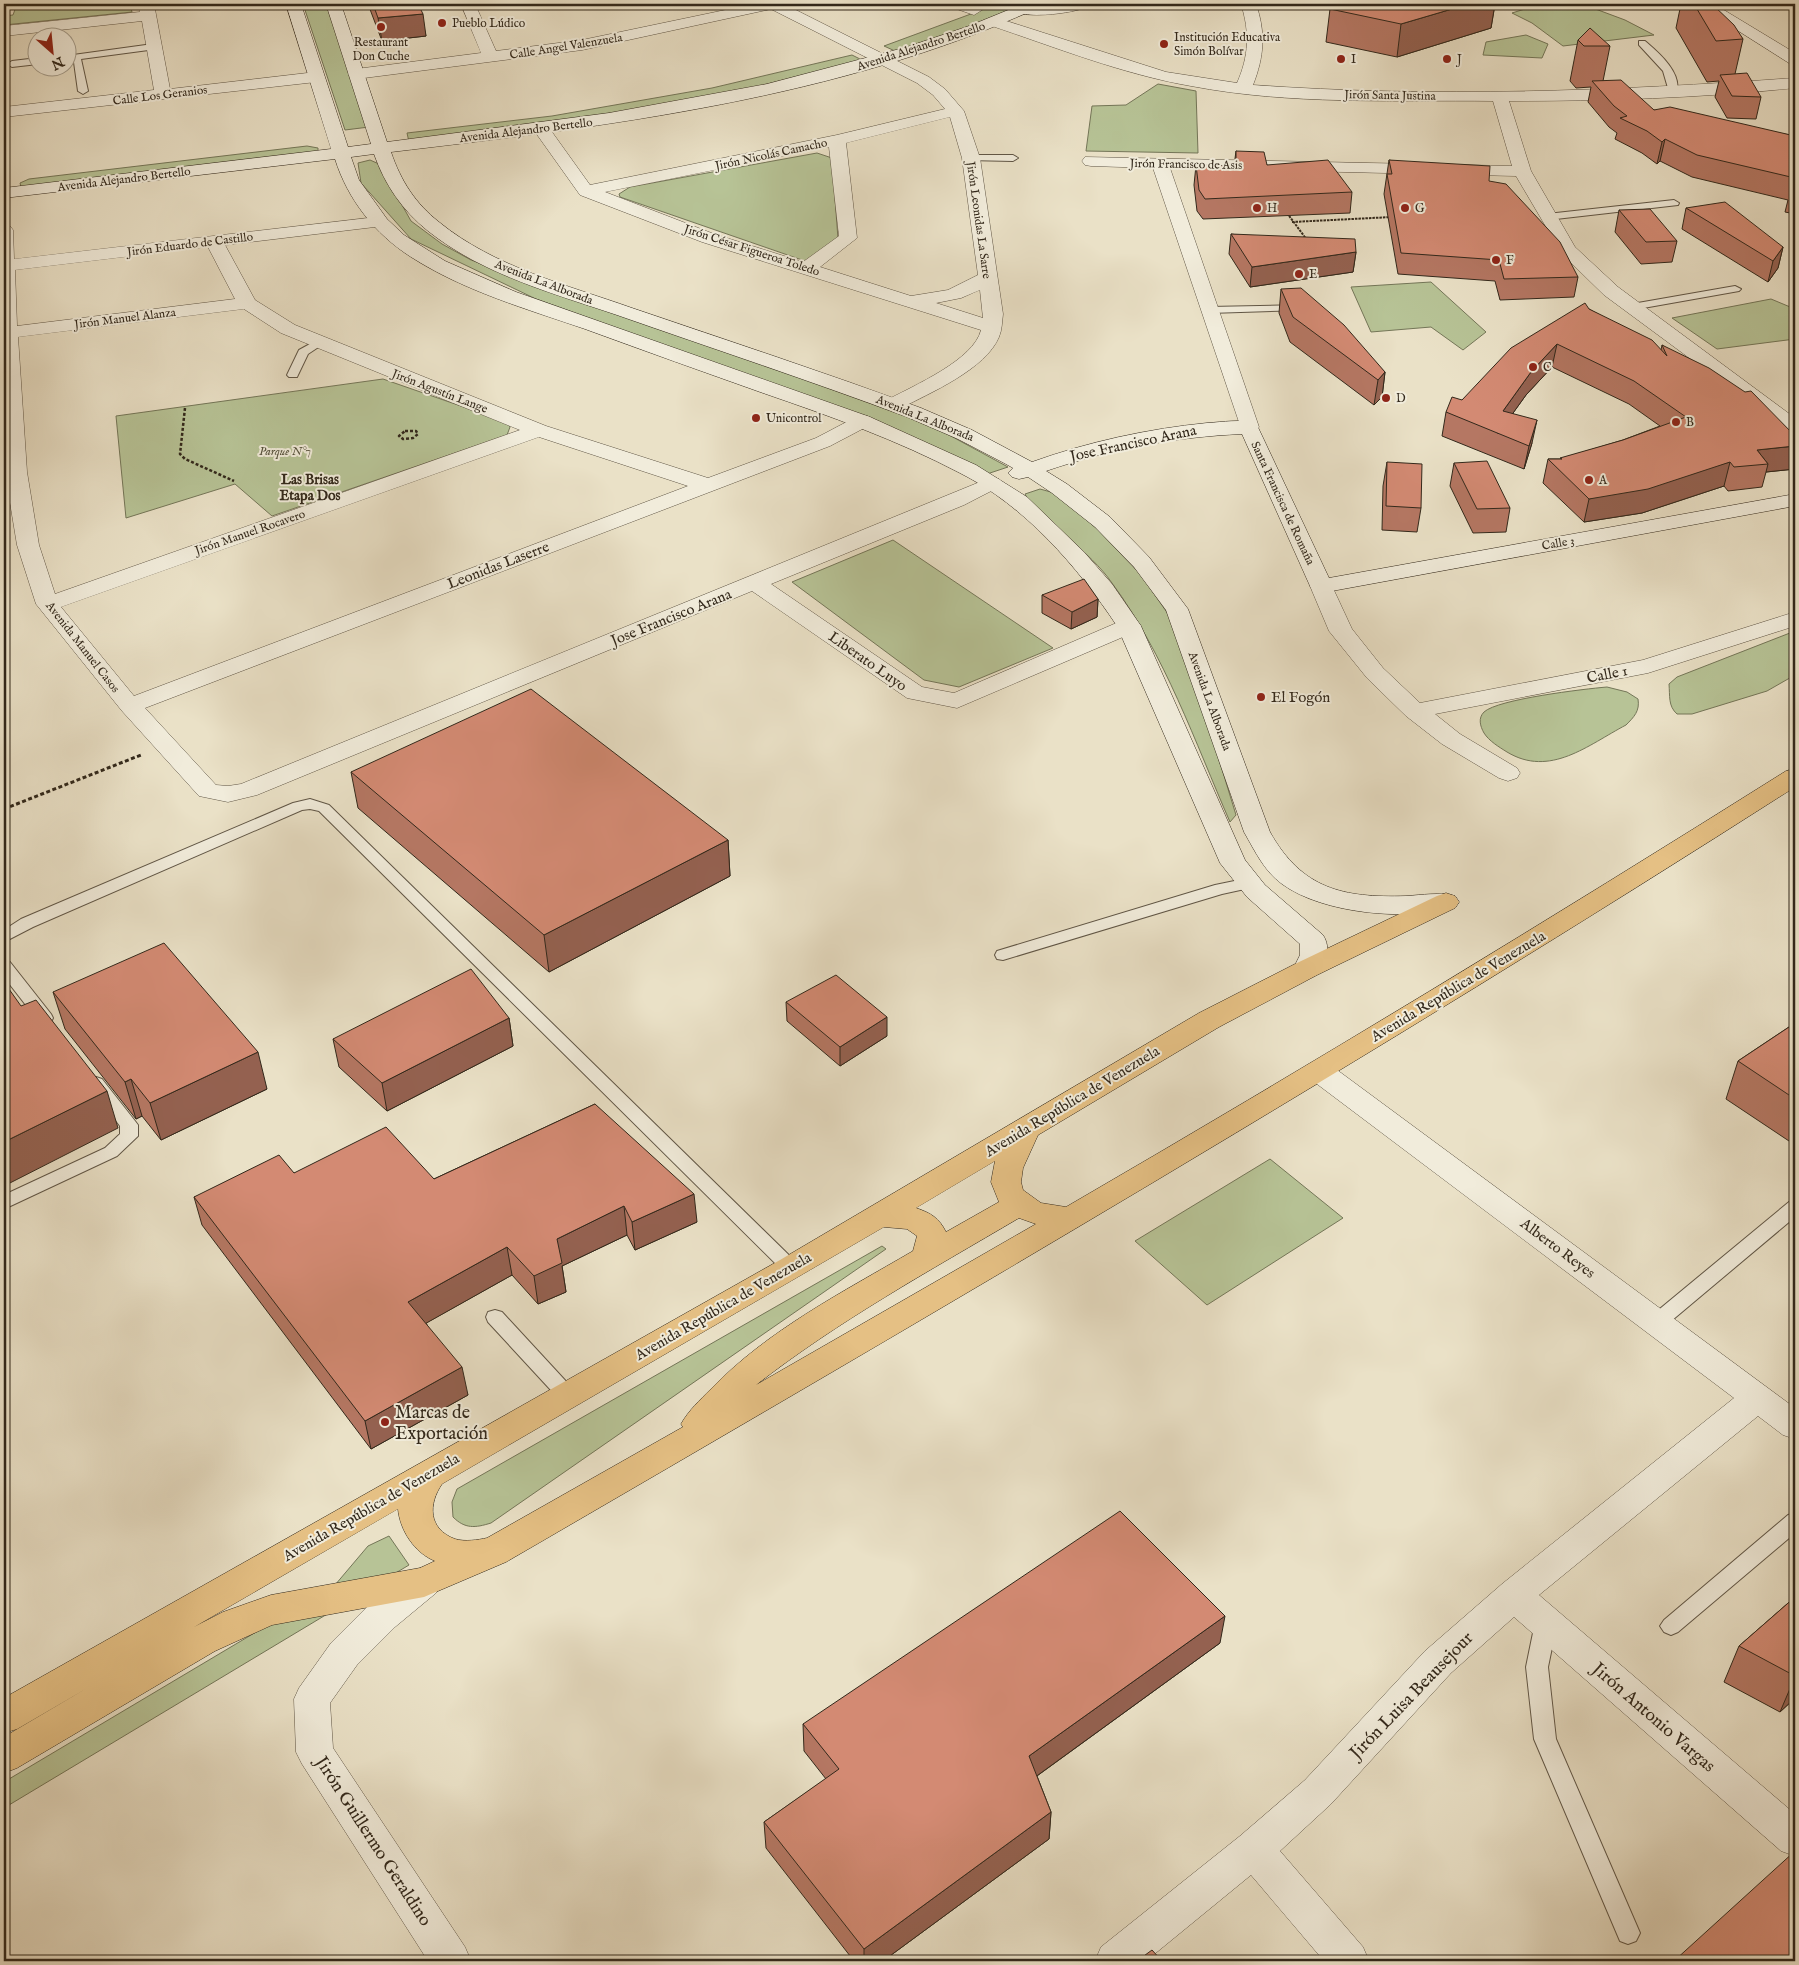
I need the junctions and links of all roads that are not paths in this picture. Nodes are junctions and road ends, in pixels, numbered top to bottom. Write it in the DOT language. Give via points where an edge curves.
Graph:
graph roads {
  1 [pos="293,4"];
  2 [pos="333,4"];
  3 [pos="489,4"];
  4 [pos="773,4"];
  5 [pos="956,4"];
  6 [pos="990,4"];
  7 [pos="1082,4"];
  8 [pos="1249,4"];
  9 [pos="1704,4"];
  10 [pos="469,5"];
  11 [pos="1028,7"];
  12 [pos="147,10"];
  13 [pos="974,10"];
  14 [pos="949,20"];
  15 [pos="994,22"];
  16 [pos="4,32"];
  17 [pos="887,41"];
  18 [pos="1642,43"];
  19 [pos="153,47"];
  20 [pos="863,49"];
  21 [pos="78,56"];
  22 [pos="491,58"];
  23 [pos="883,59"];
  24 [pos="1795,60"];
  25 [pos="28,62"];
  26 [pos="12,64"];
  27 [pos="356,74"];
  28 [pos="78,76"];
  29 [pos="316,77"];
  30 [pos="1795,83"];
  31 [pos="1243,89"];
  32 [pos="83,92"];
  33 [pos="1673,93"];
  34 [pos="163,94"];
  35 [pos="1500,97"];
  36 [pos="956,111"];
  37 [pos="4,112"];
  38 [pos="541,129"];
  39 [pos="838,140"];
  40 [pos="379,141"];
  41 [pos="339,146"];
  42 [pos="971,158"];
  43 [pos="1013,158"];
  44 [pos="1091,161"];
  45 [pos="1160,164"];
  46 [pos="1522,171"];
  47 [pos="4,177"];
  48 [pos="586,191"];
  49 [pos="4,193"];
  50 [pos="1674,203"];
  51 [pos="1547,217"];
  52 [pos="377,222"];
  53 [pos="4,230"];
  54 [pos="214,241"];
  55 [pos="5,266"];
  56 [pos="807,268"];
  57 [pos="987,277"];
  58 [pos="1735,289"];
  59 [pos="910,299"];
  60 [pos="247,303"];
  61 [pos="1632,307"];
  62 [pos="1315,308"];
  63 [pos="1209,310"];
  64 [pos="992,327"];
  65 [pos="6,332"];
  66 [pos="319,342"];
  67 [pos="293,375"];
  68 [pos="7,399"];
  69 [pos="894,404"];
  70 [pos="864,421"];
  71 [pos="1249,427"];
  72 [pos="1795,427"];
  73 [pos="539,430"];
  74 [pos="1032,468"];
  75 [pos="10,473"];
  76 [pos="992,483"];
  77 [pos="707,485"];
  78 [pos="1795,500"];
  79 [pos="755,583"];
  80 [pos="1321,586"];
  81 [pos="47,604"];
  82 [pos="1795,619"];
  83 [pos="1129,626"];
  84 [pos="130,706"];
  85 [pos="1415,711"];
  86 [pos="1508,773"];
  87 [pos="1795,776"];
  88 [pos="1249,884"];
  89 [pos="1446,902"];
  90 [pos="4,937"];
  91 [pos="1002,955"];
  92 [pos="4,966"];
  93 [pos="1307,969"];
  94 [pos="58,1034"];
  95 [pos="1319,1071"];
  96 [pos="87,1072"];
  97 [pos="1027,1128"];
  98 [pos="4,1202"];
  99 [pos="1019,1204"];
  100 [pos="1795,1208"];
  101 [pos="878,1216"];
  102 [pos="1071,1218"];
  103 [pos="925,1259"];
  104 [pos="791,1268"];
  105 [pos="495,1317"];
  106 [pos="1657,1322"];
  107 [pos="567,1396"];
  108 [pos="1759,1397"];
  109 [pos="1795,1426"];
  110 [pos="676,1446"];
  111 [pos="431,1473"];
  112 [pos="1795,1521"];
  113 [pos="494,1552"];
  114 [pos="424,1582"];
  115 [pos="1514,1595"];
  116 [pos="1546,1624"];
  117 [pos="1670,1626"];
  118 [pos="4,1717"];
  119 [pos="4,1756"];
  120 [pos="1795,1838"];
  121 [pos="1254,1849"];
  122 [pos="1628,1933"];
  123 [pos="452,1961"];
  124 [pos="1114,1961"];
  125 [pos="1349,1961"];
  1 -- 29 [label="street, Avenida La Alborada"];
  2 -- 27 [label="street, Avenida La Alborada"];
  3 -- 10 [label="street"];
  4 -- 20 [label="street, Jirón Leonidas La Sarre"];
  4 -- 22 [label="street, Calle Angel Valenzuela" via="664,29"];
  5 -- 13 [label="street"];
  6 -- 13 [label="street, Avenida Alejandro Bertello"];
  7 -- 11 [label="street" via="1043,10"];
  8 -- 31 [label="street" via="1257,29 1257,45 1252,69"];
  9 -- 24 [label="street"];
  10 -- 22 [label="street"];
  11 -- 15 [label="street, Avenida Alejandro Bertello"];
  12 -- 16 [label="street"];
  12 -- 19 [label="street"];
  13 -- 14 [label="street, Avenida Alejandro Bertello"];
  15 -- 23 [label="street, Avenida Alejandro Bertello"];
  15 -- 31 [label="street, Jirón Santa Justina" via="1163,76"];
  17 -- 20 [label="street, Avenida Alejandro Bertello"];
  18 -- 33 [label="lane" via="1666,67 1673,81"];
  19 -- 21 [label="lane"];
  19 -- 34 [label="street"];
  20 -- 23 [label="street, Jirón Leonidas La Sarre"];
  20 -- 40 [label="street, Avenida Alejandro Bertello" via="728,82"];
  22 -- 27 [label="street, Calle Angel Valenzuela"];
  23 -- 36 [label="street, Jirón Leonidas La Sarre" via="923,80"];
  23 -- 38 [label="street, Avenida Alejandro Bertello" via="731,97"];
  25 -- 26 [label="lane"];
  27 -- 40 [label="street, Avenida La Alborada"];
  28 -- 32 [label="lane"];
  29 -- 34 [label="street, Calle Los Geranios"];
  29 -- 41 [label="street, Avenida La Alborada"];
  30 -- 33 [label="street, Jirón Santa Justina"];
  31 -- 35 [label="street, Jirón Santa Justina"];
  33 -- 35 [label="street, Jirón Santa Justina"];
  34 -- 37 [label="street, Calle Los Geranios"];
  35 -- 46 [label="street"];
  36 -- 39 [label="street, Jirón Nicolás Camacho"];
  36 -- 42 [label="street, Jirón Leonidas La Sarre"];
  38 -- 40 [label="street, Avenida Alejandro Bertello"];
  38 -- 48 [label="street"];
  39 -- 48 [label="street, Jirón Nicolás Camacho"];
  39 -- 56 [label="street" via="848,238"];
  40 -- 41 [label="street, Avenida Alejandro Bertello"];
  40 -- 69 [label="street, Avenida La Alborada" via="391,176 413,208 432,226 469,251 536,281"];
  41 -- 47 [label="street, Avenida Alejandro Bertello"];
  41 -- 49 [label="street, Avenida Alejandro Bertello"];
  41 -- 52 [label="street, Avenida La Alborada" via="350,180"];
  42 -- 43 [label="lane"];
  42 -- 57 [label="street, Jirón Leonidas La Sarre"];
  44 -- 45 [label="street, Jirón Francisco de Asis"];
  45 -- 46 [label="street, Jirón Francisco de Asis"];
  45 -- 63 [label="street, Santa Francisca de Romaña"];
  46 -- 51 [label="street"];
  48 -- 56 [label="street, Jirón César Figueroa Toledo" via="708,238"];
  50 -- 51 [label="lane"];
  51 -- 61 [label="street" via="1568,250"];
  52 -- 54 [label="street, Jirón Eduardo de Castillo"];
  52 -- 70 [label="street, Avenida La Alborada" via="413,250 463,278"];
  53 -- 55 [label="street, Avenida Manuel Casos"];
  54 -- 55 [label="street, Jirón Eduardo de Castillo"];
  54 -- 60 [label="street, Jirón Agustín Lange"];
  55 -- 65 [label="street, Avenida Manuel Casos"];
  56 -- 59 [label="street, Jirón César Figueroa Toledo"];
  57 -- 59 [label="street" via="957,294"];
  57 -- 64 [label="street, Jirón Leonidas La Sarre"];
  58 -- 61 [label="lane"];
  59 -- 64 [label="street, Jirón César Figueroa Toledo"];
  60 -- 65 [label="street, Jirón Manuel Alanza"];
  60 -- 66 [label="street, Jirón Agustín Lange" via="288,330"];
  61 -- 72 [label="street"];
  62 -- 63 [label="lane"];
  63 -- 71 [label="street, Santa Francisca de Romaña"];
  64 -- 69 [label="street" via="987,341 958,368"];
  65 -- 68 [label="street, Avenida Manuel Casos"];
  66 -- 67 [label="lane" via="303,352"];
  66 -- 73 [label="street, Jirón Agustín Lange"];
  68 -- 75 [label="street, Avenida Manuel Casos"];
  69 -- 74 [label="street, Avenida La Alborada" via="964,433"];
  70 -- 76 [label="street, Avenida La Alborada" via="944,456"];
  70 -- 77 [label="street, Leonidas Laserre" via="823,442"];
  71 -- 74 [label="street, Jose Francisco Arana" via="1201,429 1119,443"];
  71 -- 80 [label="street, Santa Francisca de Romaña"];
  73 -- 77 [label="street, Jirón Agustín Lange"];
  73 -- 81 [label="street, Jirón Manuel Rocavero"];
  74 -- 76 [label="street, Jose Francisco Arana"];
  74 -- 89 [label="street, Avenida La Alborada" via="1060,487 1120,538 1156,578 1176,608 1257,832 1281,868 1307,888 1345,902 1381,906"];
  75 -- 81 [label="street, Avenida Manuel Casos"];
  76 -- 79 [label="street, Jose Francisco Arana"];
  76 -- 83 [label="street, Avenida La Alborada" via="1043,523 1076,557"];
  77 -- 84 [label="street, Leonidas Laserre"];
  78 -- 80 [label="street, Calle 3"];
  79 -- 83 [label="street, Liberato Luyo" via="915,693 957,701"];
  79 -- 84 [label="street, Jose Francisco Arana" via="248,790 228,794 208,791"];
  80 -- 85 [label="street, Santa Francisca de Romaña" via="1342,632 1375,673"];
  81 -- 84 [label="street, Avenida Manuel Casos"];
  82 -- 85 [label="street, Calle 1" via="1648,666"];
  83 -- 88 [label="street, Avenida La Alborada" via="1225,846"];
  85 -- 86 [label="street, Santa Francisca de Romaña" via="1451,739"];
  87 -- 95 [label="main road, Avenida República de Venezuela" via="1632,880"];
  88 -- 91 [label="lane" via="1220,889"];
  88 -- 93 [label="street, Avenida La Alborada" via="1311,938 1315,952"];
  89 -- 93 [label="main road, Avenida República de Venezuela"];
  90 -- 104 [label="lane" via="28,923 298,806 310,804 324,808"];
  92 -- 94 [label="lane"];
  93 -- 97 [label="main road, Avenida República de Venezuela" via="1200,1025"];
  95 -- 102 [label="main road, Avenida República de Venezuela"];
  95 -- 106 [label="street, Alberto Reyes"];
  96 -- 98 [label="lane" via="129,1125 129,1136 111,1152"];
  97 -- 99 [label="main road" via="1009,1165 1006,1182 1010,1194"];
  97 -- 101 [label="main road, Avenida República de Venezuela"];
  99 -- 102 [label="main road" via="1041,1215"];
  99 -- 103 [label="main road, Avenida República de Venezuela"];
  100 -- 106 [label="lane"];
  101 -- 103 [label="main road" via="897,1214 926,1224 933,1235 932,1248"];
  101 -- 104 [label="main road, Avenida República de Venezuela"];
  102 -- 110 [label="main road, Avenida República de Venezuela"];
  103 -- 110 [label="main road, Avenida República de Venezuela" via="790,1341 741,1379"];
  104 -- 107 [label="main road, Avenida República de Venezuela"];
  105 -- 107 [label="lane"];
  106 -- 108 [label="street, Alberto Reyes"];
  107 -- 111 [label="main road, Avenida República de Venezuela"];
  108 -- 109 [label="street, Alberto Reyes"];
  108 -- 115 [label="street, Jirón Luisa Beausejour"];
  110 -- 113 [label="main road, Avenida República de Venezuela"];
  111 -- 113 [label="main road" via="418,1493 415,1514 423,1535 441,1549 466,1556"];
  111 -- 118 [label="main road, Avenida República de Venezuela"];
  112 -- 117 [label="lane"];
  113 -- 114 [label="main road, Avenida República de Venezuela"];
  114 -- 119 [label="main road, Avenida República de Venezuela" via="271,1610 236,1623"];
  114 -- 123 [label="street, Jirón Guillermo Geraldino" via="382,1616 344,1654 312,1699 315,1752"];
  115 -- 116 [label="street, Jirón Antonio Vargas"];
  115 -- 121 [label="street, Jirón Luisa Beausejour" via="1438,1662 1318,1792"];
  116 -- 120 [label="street, Jirón Antonio Vargas"];
  116 -- 122 [label="lane" via="1537,1667 1545,1739"];
  121 -- 124 [label="street, Jirón Luisa Beausejour"];
  121 -- 125 [label="street"];
}
